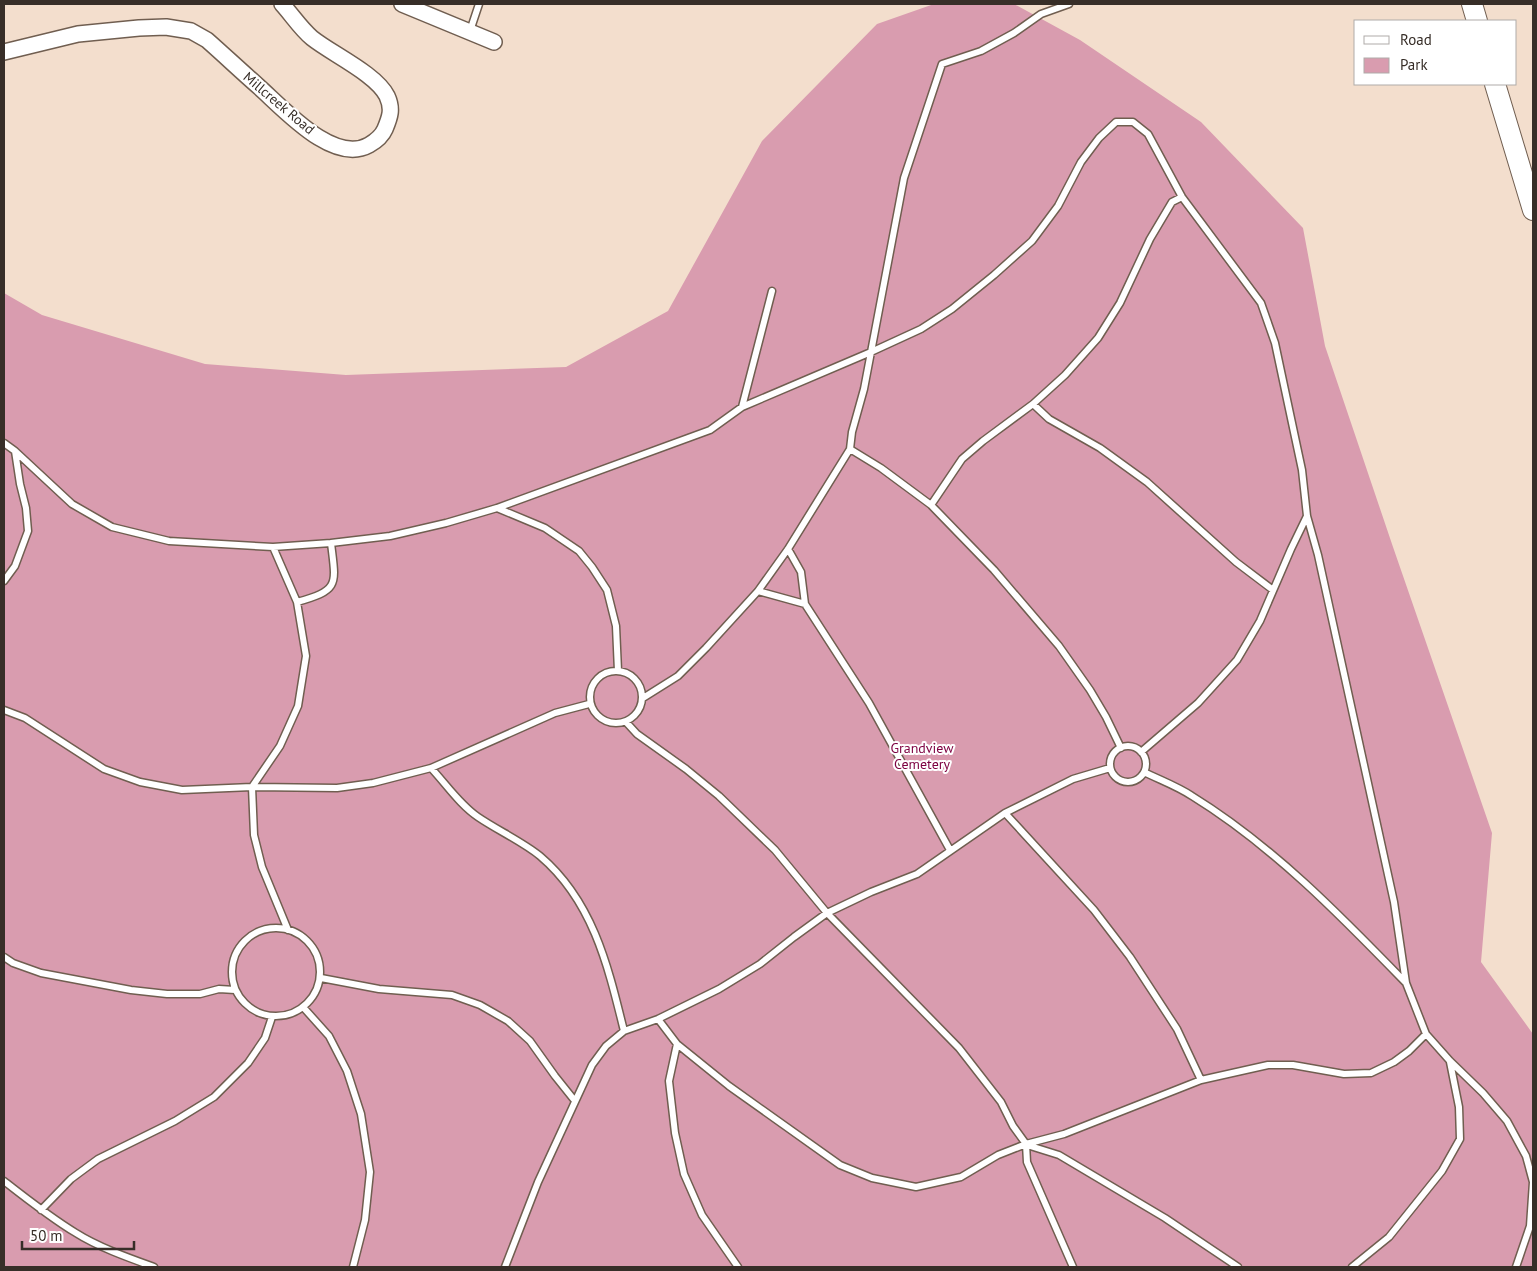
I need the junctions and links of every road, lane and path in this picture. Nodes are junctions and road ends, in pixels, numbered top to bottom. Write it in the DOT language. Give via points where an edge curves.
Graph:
graph roads {
  1 [pos="282,4"];
  2 [pos="402,4"];
  3 [pos="479,4"];
  4 [pos="1069,4"];
  5 [pos="1472,4"];
  6 [pos="1477,20"];
  7 [pos="469,33"];
  8 [pos="494,42"];
  9 [pos="4,52"];
  10 [pos="1495,85"];
  11 [pos="1182,196"];
  12 [pos="1533,210"];
  13 [pos="772,291"];
  14 [pos="871,352"];
  15 [pos="1033,404"];
  16 [pos="742,407"];
  17 [pos="4,443"];
  18 [pos="850,449"];
  19 [pos="16,451"];
  20 [pos="931,505"];
  21 [pos="497,508"];
  22 [pos="1306,516"];
  23 [pos="331,543"];
  24 [pos="273,547"];
  25 [pos="788,548"];
  26 [pos="4,581"];
  27 [pos="1273,590"];
  28 [pos="758,591"];
  29 [pos="297,602"];
  30 [pos="805,604"];
  31 [pos="618,671"];
  32 [pos="642,698"];
  33 [pos="590,704"];
  34 [pos="4,710"];
  35 [pos="626,722"];
  36 [pos="1121,748"];
  37 [pos="1141,752"];
  38 [pos="432,768"];
  39 [pos="1110,768"];
  40 [pos="1144,772"];
  41 [pos="252,787"];
  42 [pos="1005,813"];
  43 [pos="950,850"];
  44 [pos="827,914"];
  45 [pos="288,930"];
  46 [pos="4,957"];
  47 [pos="321,978"];
  48 [pos="1406,983"];
  49 [pos="235,990"];
  50 [pos="303,1007"];
  51 [pos="272,1017"];
  52 [pos="658,1019"];
  53 [pos="624,1031"];
  54 [pos="1426,1034"];
  55 [pos="677,1044"];
  56 [pos="1450,1062"];
  57 [pos="1202,1080"];
  58 [pos="575,1101"];
  59 [pos="1026,1144"];
  60 [pos="4,1182"];
  61 [pos="41,1210"];
  62 [pos="154,1267"];
  63 [pos="353,1267"];
  64 [pos="504,1267"];
  65 [pos="738,1267"];
  66 [pos="1074,1267"];
  67 [pos="1238,1267"];
  68 [pos="1352,1267"];
  69 [pos="1516,1267"];
  1 -- 9 [label="street, Millcreek Road" via="311,38 367,76 387,96 392,110 384,133 363,148 350,150 339,147 305,128 207,40 191,32 166,27 78,34"];
  2 -- 7 [label="street"];
  3 -- 7 [label="lane"];
  4 -- 14 [label="lane" via="1041,14 981,51 942,64 904,178"];
  5 -- 6 [label="main road"];
  7 -- 8 [label="street"];
  10 -- 12 [label="main road"];
  11 -- 14 [label="lane" via="1148,134 1133,122 1116,122 1081,162 1058,206 1032,241 952,309 921,329"];
  11 -- 15 [label="lane" via="1172,202 1150,239 1120,303 1098,338"];
  11 -- 22 [label="lane" via="1261,303 1276,343 1302,470"];
  13 -- 16 [label="lane"];
  14 -- 16 [label="lane"];
  14 -- 18 [label="lane"];
  15 -- 20 [label="lane" via="962,459"];
  15 -- 27 [label="lane" via="1050,419 1100,448 1148,482 1236,562"];
  16 -- 21 [label="lane" via="710,430"];
  17 -- 19 [label="lane"];
  18 -- 20 [label="lane"];
  18 -- 25 [label="lane"];
  19 -- 24 [label="lane" via="72,504 112,527 169,541"];
  19 -- 26 [label="lane" via="28,531 15,566"];
  20 -- 36 [label="lane" via="994,570 1059,646 1090,690"];
  21 -- 23 [label="lane" via="390,536"];
  21 -- 31 [label="lane" via="545,528 579,551 592,567 606,590 616,626"];
  22 -- 27 [label="lane"];
  22 -- 48 [label="lane" via="1318,555 1394,902"];
  23 -- 24 [label="lane"];
  23 -- 29 [label="lane" via="332,584 325,592"];
  24 -- 29 [label="lane"];
  25 -- 28 [label="lane"];
  25 -- 30 [label="lane" via="801,572"];
  27 -- 37 [label="lane" via="1238,660 1198,703"];
  28 -- 30 [label="lane"];
  28 -- 32 [label="lane" via="678,676"];
  29 -- 41 [label="lane" via="306,656 298,706 280,746"];
  30 -- 43 [label="lane" via="869,703"];
  31 -- 32 [label="lane" via="631,675 640,685"];
  31 -- 33 [label="lane" via="606,672 595,680 590,691"];
  32 -- 35 [label="lane" via="638,712"];
  33 -- 35 [label="lane" via="594,714 604,721"];
  33 -- 38 [label="lane" via="555,713"];
  34 -- 41 [label="lane" via="25,718 104,769 140,782 182,790"];
  35 -- 44 [label="lane" via="637,734 719,796 775,850"];
  36 -- 37 [label="lane" via="1128,746"];
  36 -- 39 [label="lane" via="1114,752"];
  37 -- 40 [label="lane" via="1146,762"];
  38 -- 41 [label="lane" via="373,783 337,788"];
  38 -- 53 [label="lane" via="476,816 539,855 564,880 582,906 599,942"];
  39 -- 40 [label="lane" via="1116,778 1126,782 1136,780"];
  39 -- 42 [label="lane" via="1073,779"];
  40 -- 48 [label="lane" via="1190,795 1237,826 1310,887"];
  41 -- 45 [label="lane" via="254,835 262,867"];
  42 -- 43 [label="lane"];
  42 -- 57 [label="lane" via="1094,910 1130,957 1177,1029"];
  43 -- 44 [label="lane" via="917,874"];
  44 -- 52 [label="lane" via="760,964 719,989"];
  44 -- 59 [label="lane" via="959,1048 1001,1102"];
  45 -- 47 [label="lane" via="306,939 315,951"];
  45 -- 49 [label="lane" via="264,930 250,936 240,947 232,968"];
  46 -- 49 [label="lane" via="41,973 130,990 167,994"];
  47 -- 50 [label="lane" via="314,995"];
  47 -- 58 [label="lane" via="379,989 452,995 480,1005 508,1021 530,1041"];
  48 -- 54 [label="lane"];
  49 -- 51 [label="lane" via="254,1011"];
  50 -- 51 [label="lane" via="287,1016"];
  50 -- 63 [label="lane" via="329,1036 347,1071 361,1114 370,1172 364,1220"];
  51 -- 61 [label="lane" via="265,1038 248,1063 214,1097 175,1121 98,1159 71,1178"];
  52 -- 53 [label="lane"];
  52 -- 55 [label="lane"];
  53 -- 58 [label="lane" via="592,1064"];
  54 -- 56 [label="lane"];
  54 -- 57 [label="lane" via="1409,1052 1372,1073 1344,1074 1268,1065"];
  55 -- 59 [label="lane" via="729,1086 840,1165 872,1178 916,1187 961,1177 998,1155"];
  55 -- 65 [label="lane" via="669,1082 684,1174 702,1215"];
  56 -- 68 [label="lane" via="1459,1107 1460,1139 1442,1171 1389,1238"];
  56 -- 69 [label="lane" via="1507,1121 1526,1156 1533,1182 1530,1226"];
  57 -- 59 [label="lane" via="1064,1134"];
  58 -- 64 [label="lane"];
  59 -- 66 [label="lane" via="1027,1162"];
  59 -- 67 [label="lane" via="1059,1155 1165,1218"];
  60 -- 61 [label="lane"];
  61 -- 62 [label="lane" via="77,1234"];
}
